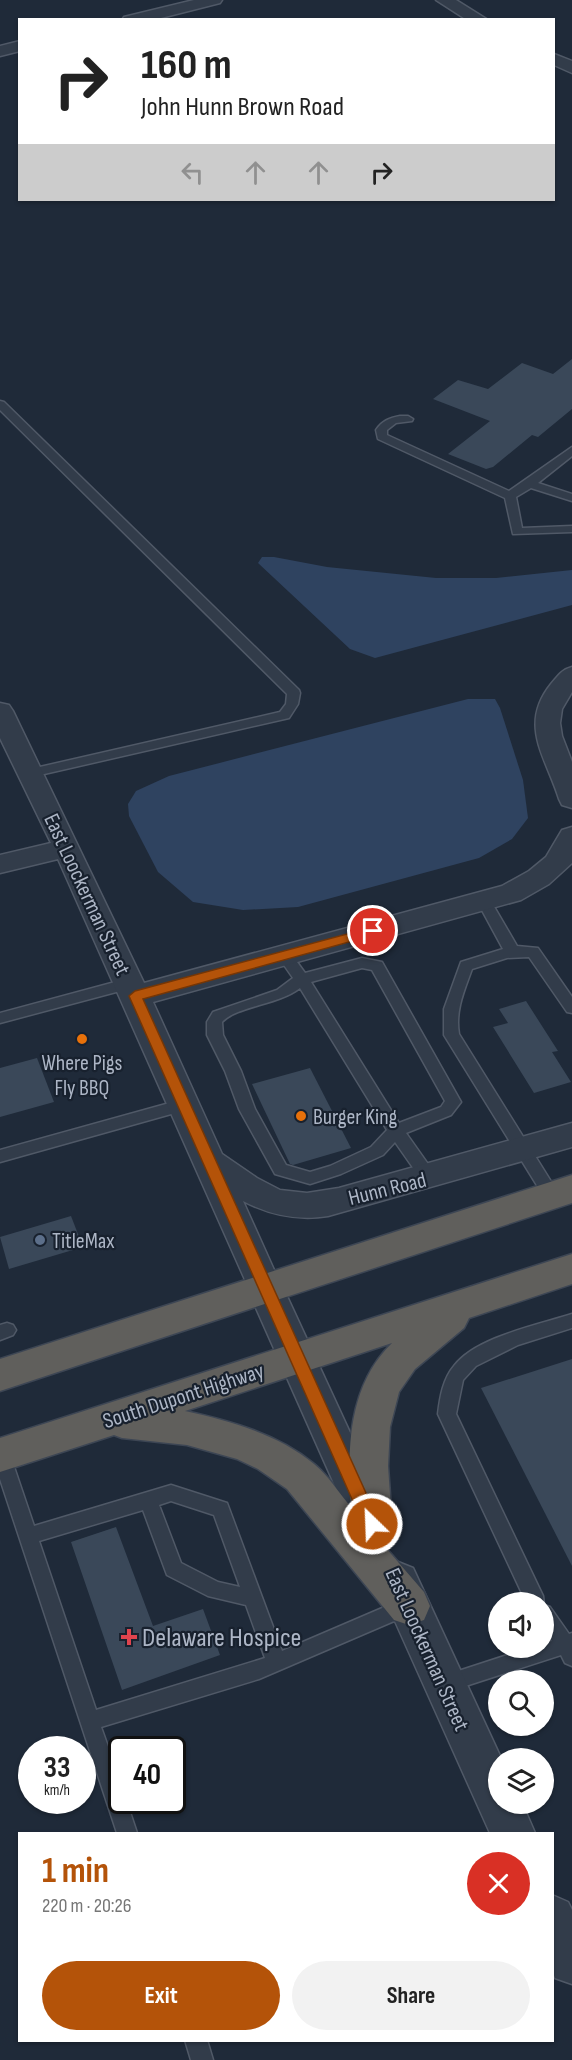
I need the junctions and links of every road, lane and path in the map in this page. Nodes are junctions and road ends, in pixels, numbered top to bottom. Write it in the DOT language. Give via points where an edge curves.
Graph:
graph roads {
  1 [pos="214,0"];
  2 [pos="444,0"];
  3 [pos="138,18"];
  4 [pos="476,18"];
  5 [pos="18,46"];
  6 [pos="0,51"];
  7 [pos="555,59"];
  8 [pos="572,68"];
  9 [pos="0,404"];
  10 [pos="408,419"];
  11 [pos="572,450"];
  12 [pos="530,484"];
  13 [pos="510,496"];
  14 [pos="572,498"];
  15 [pos="572,529"];
  16 [pos="572,675"];
  17 [pos="3,724"];
  18 [pos="31,773"];
  19 [pos="572,800"];
  20 [pos="571,845"];
  21 [pos="67,848"];
  22 [pos="0,864"];
  23 [pos="484,901"];
  24 [pos="512,951"];
  25 [pos="284,955"];
  26 [pos="302,980"];
  27 [pos="133,989"];
  28 [pos="572,1008"];
  29 [pos="0,1018"];
  30 [pos="184,1105"];
  31 [pos="396,1131"];
  32 [pos="572,1135"];
  33 [pos="521,1146"];
  34 [pos="0,1156"];
  35 [pos="209,1162"];
  36 [pos="429,1178"];
  37 [pos="562,1192"];
  38 [pos="572,1269"];
  39 [pos="266,1290"];
  40 [pos="467,1304"];
  41 [pos="572,1321"];
  42 [pos="297,1358"];
  43 [pos="0,1375"];
  44 [pos="108,1420"];
  45 [pos="0,1455"];
  46 [pos="148,1500"];
  47 [pos="372,1524"];
  48 [pos="28,1536"];
  49 [pos="531,1592"];
  50 [pos="253,1598"];
  51 [pos="409,1606"];
  52 [pos="554,1627"];
  53 [pos="570,1648"];
  54 [pos="276,1662"];
  55 [pos="444,1684"];
  56 [pos="90,1721"];
  57 [pos="488,1778"];
  58 [pos="504,1814"];
  59 [pos="127,1832"];
  60 [pos="513,1832"];
  61 [pos="554,1922"];
  62 [pos="572,1961"];
  63 [pos="197,2042"];
  64 [pos="202,2060"];
  1 -- 3 [label="street"];
  2 -- 4 [label="street"];
  5 -- 6 [label="street"];
  7 -- 8 [label="street"];
  9 -- 18 [label="lane" via="294,693 284,715"];
  10 -- 13 [label="lane" via="385,424 382,437"];
  11 -- 12 [label="lane"];
  12 -- 13 [label="lane"];
  12 -- 14 [label="lane"];
  13 -- 15 [label="lane" via="517,532"];
  16 -- 19 [label="street" via="549,708 546,728"];
  17 -- 18 [label="street, East Loockerman Street"];
  18 -- 21 [label="street, East Loockerman Street"];
  20 -- 23 [label="street" via="552,869 535,882"];
  21 -- 22 [label="street"];
  21 -- 27 [label="street, East Loockerman Street"];
  23 -- 24 [label="lane"];
  23 -- 25 [label="street"];
  24 -- 28 [label="lane" via="534,952"];
  24 -- 33 [label="lane" via="466,966 448,1024"];
  25 -- 26 [label="lane"];
  25 -- 27 [label="street"];
  26 -- 31 [label="lane"];
  26 -- 31 [label="lane" via="362,963 377,966 453,1102 446,1111"];
  26 -- 31 [label="lane" via="282,994 231,1010 214,1022 215,1035 247,1109 281,1170 309,1178 335,1170 377,1151"];
  27 -- 29 [label="lane"];
  27 -- 30 [label="street, East Loockerman Street"];
  30 -- 34 [label="lane"];
  30 -- 35 [label="street, East Loockerman Street"];
  31 -- 36 [label="lane"];
  32 -- 33 [label="street, Hunn Road"];
  33 -- 36 [label="street, Hunn Road"];
  33 -- 37 [label="lane"];
  35 -- 36 [label="street, Hunn Road" via="258,1196 314,1207"];
  35 -- 39 [label="street, East Loockerman Street"];
  37 -- 39 [label="highway"];
  38 -- 40 [label="highway, South Dupont Highway"];
  39 -- 42 [label="street, East Loockerman Street"];
  39 -- 43 [label="highway"];
  40 -- 42 [label="highway, South Dupont Highway"];
  40 -- 47 [label="highway" via="404,1356 378,1395 368,1474"];
  41 -- 49 [label="lane" via="475,1355 460,1370 450,1390 447,1414"];
  42 -- 44 [label="highway, South Dupont Highway"];
  42 -- 47 [label="street, East Loockerman Street"];
  44 -- 45 [label="highway, South Dupont Highway"];
  44 -- 51 [label="highway" via="188,1428 246,1444 272,1457 301,1477"];
  45 -- 48 [label="lane"];
  46 -- 48 [label="lane"];
  46 -- 50 [label="lane" via="174,1569 214,1590"];
  46 -- 50 [label="lane" via="171,1493 221,1509"];
  47 -- 51 [label="street, East Loockerman Street"];
  48 -- 56 [label="lane"];
  50 -- 54 [label="lane"];
  51 -- 54 [label="lane"];
  51 -- 55 [label="street, East Loockerman Street"];
  52 -- 53 [label="lane"];
  53 -- 55 [label="lane"];
  54 -- 56 [label="lane"];
  55 -- 57 [label="street, East Loockerman Street"];
  56 -- 59 [label="lane"];
  58 -- 60 [label="street, East Loockerman Street"];
  61 -- 62 [label="street"];
  63 -- 64 [label="lane"];
}
